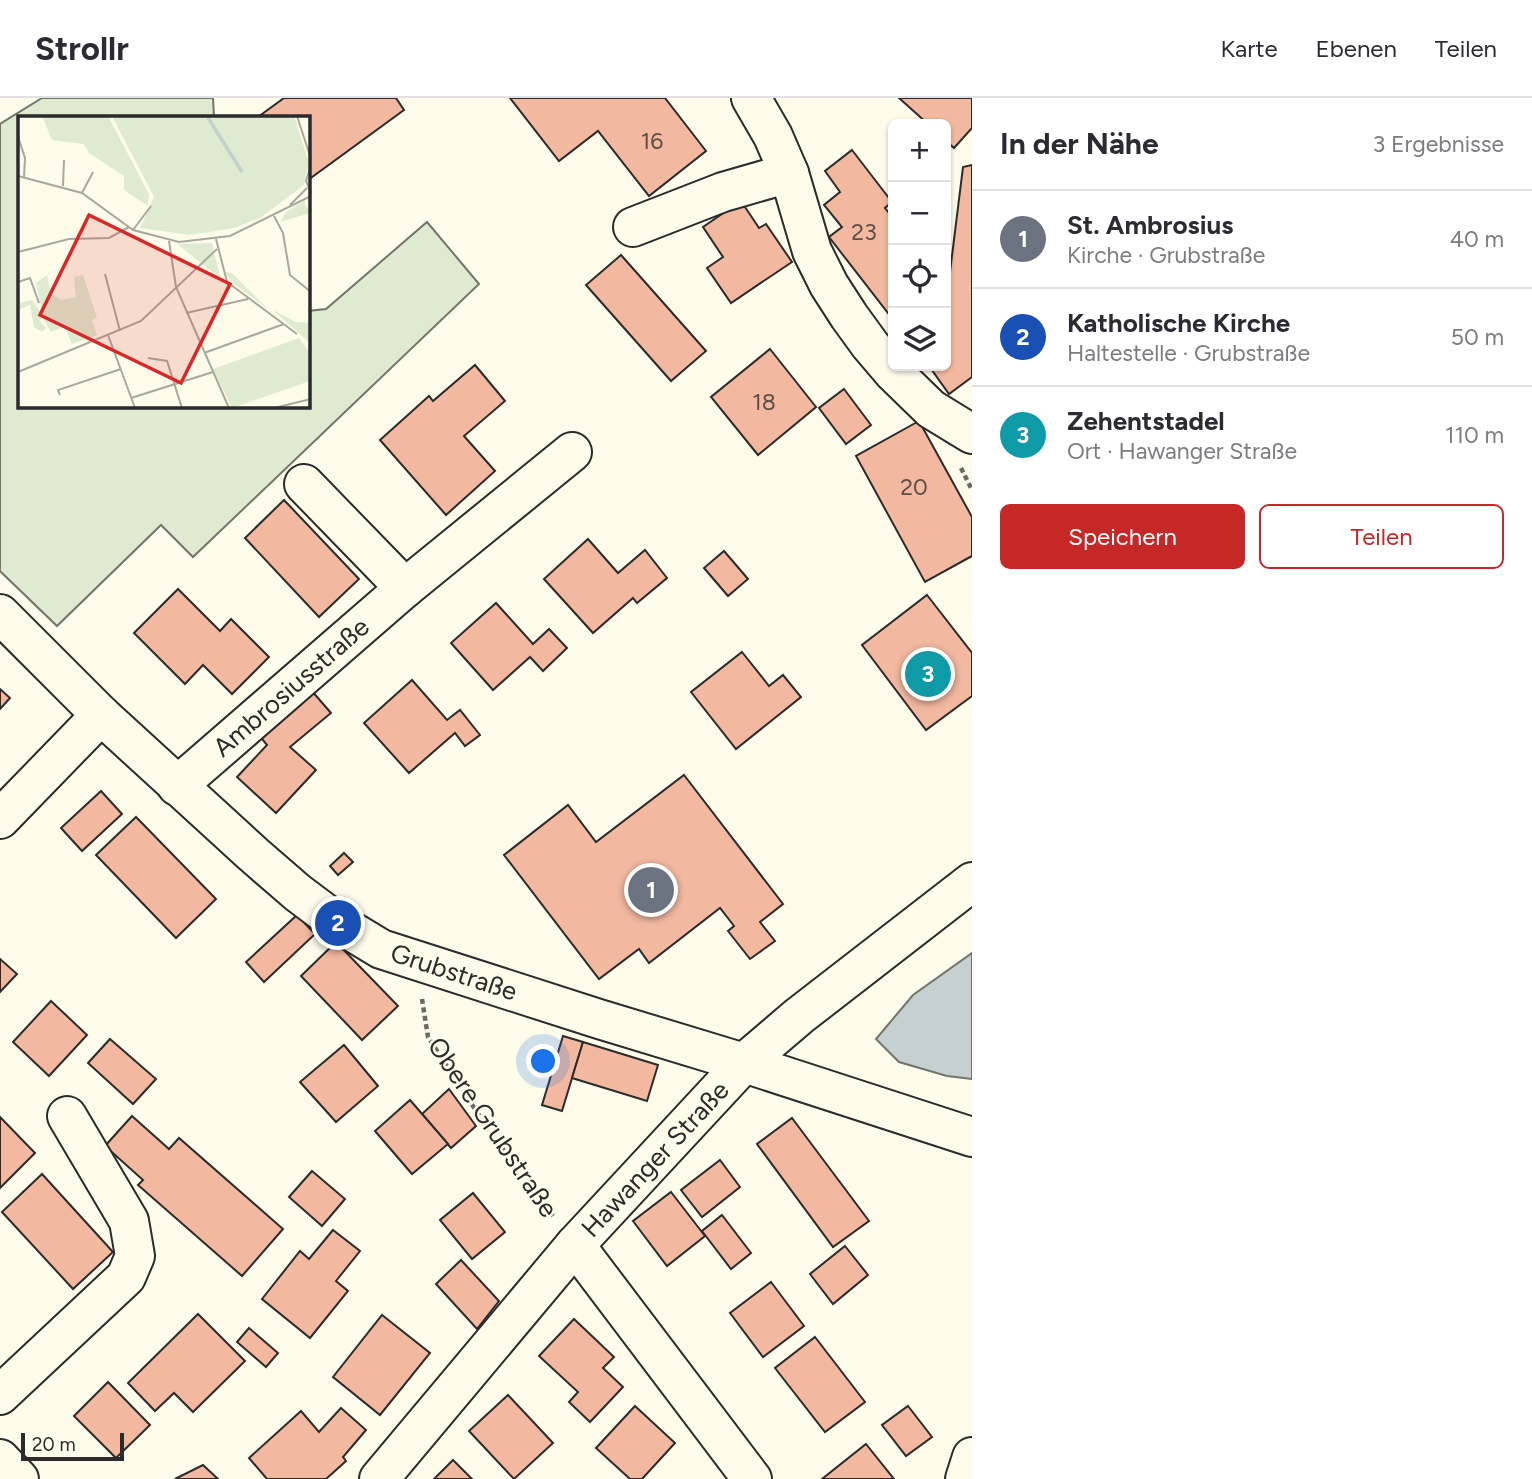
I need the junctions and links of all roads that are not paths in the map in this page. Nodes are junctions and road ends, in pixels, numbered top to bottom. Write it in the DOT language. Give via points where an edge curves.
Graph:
graph roads {
  1 [pos="751,98"];
  2 [pos="789,173"];
  3 [pos="633,227"];
  4 [pos="972,434"];
  5 [pos="572,452"];
  6 [pos="304,484"];
  7 [pos="405,588"];
  8 [pos="0,614"];
  9 [pos="101,715"];
  10 [pos="177,786"];
  11 [pos="0,819"];
  12 [pos="972,882"];
  13 [pos="744,1063"];
  14 [pos="67,1116"];
  15 [pos="972,1137"];
  16 [pos="575,1245"];
  17 [pos="0,1395"];
  18 [pos="972,1457"];
  19 [pos="0,1459"];
  20 [pos="19,1479"];
  21 [pos="379,1479"];
  22 [pos="752,1479"];
  23 [pos="965,1479"];
  1 -- 2 [label="street"];
  2 -- 3 [label="street" via="723,191"];
  2 -- 4 [label="street" via="812,251 849,316 893,372 931,409"];
  5 -- 7 [label="street, Ambrosiusstraße"];
  6 -- 7 [label="street"];
  7 -- 10 [label="street, Ambrosiusstraße"];
  8 -- 9 [label="street, Grubstraße"];
  9 -- 10 [label="street, Grubstraße"];
  9 -- 11 [label="street"];
  10 -- 13 [label="street, Grubstraße" via="298,893 381,949"];
  12 -- 13 [label="street, Hawanger Straße"];
  13 -- 15 [label="street, Grubstraße"];
  13 -- 16 [label="street, Hawanger Straße"];
  14 -- 17 [label="street" via="129,1221 135,1256 126,1277"];
  16 -- 21 [label="street, Hawanger Straße"];
  16 -- 22 [label="street, Obere Grubstraße"];
  18 -- 23 [label="street"];
  19 -- 20 [label="street"];
}
